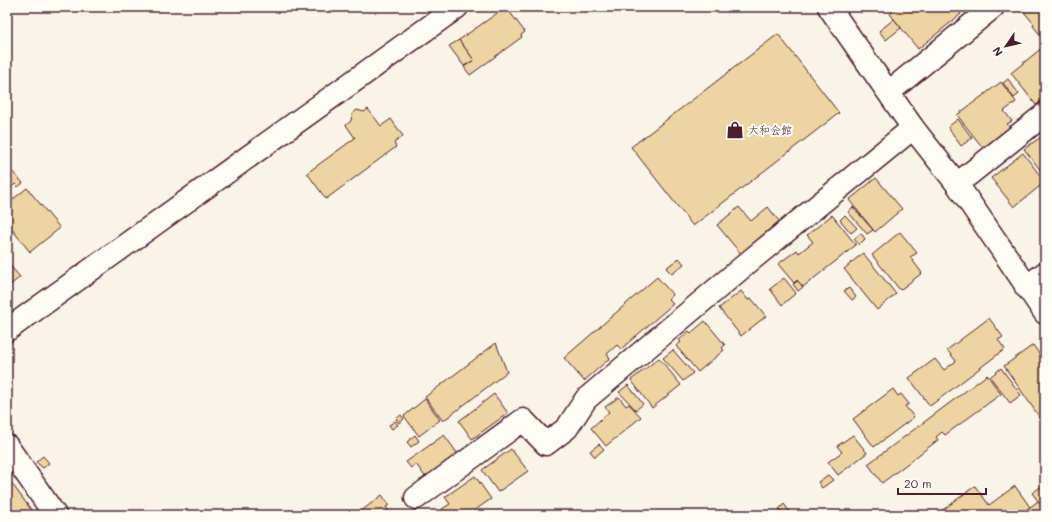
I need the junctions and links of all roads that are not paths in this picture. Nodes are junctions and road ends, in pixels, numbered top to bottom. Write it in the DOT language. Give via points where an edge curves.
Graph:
graph roads {
  1 [pos="457,7"];
  2 [pos="829,7"];
  3 [pos="992,7"];
  4 [pos="889,92"];
  5 [pos="1045,114"];
  6 [pos="914,128"];
  7 [pos="957,184"];
  8 [pos="1045,273"];
  9 [pos="1026,287"];
  10 [pos="1045,313"];
  11 [pos="7,330"];
  12 [pos="7,446"];
  13 [pos="416,498"];
  14 [pos="55,515"];
  1 -- 11 [label="street"];
  2 -- 4 [label="street"];
  3 -- 4 [label="street"];
  4 -- 6 [label="street"];
  5 -- 7 [label="street"];
  6 -- 7 [label="street"];
  6 -- 13 [label="street" via="751,260 586,399 567,428 546,444 523,420"];
  7 -- 9 [label="street"];
  8 -- 9 [label="street"];
  9 -- 10 [label="street"];
  12 -- 14 [label="street"];
}
